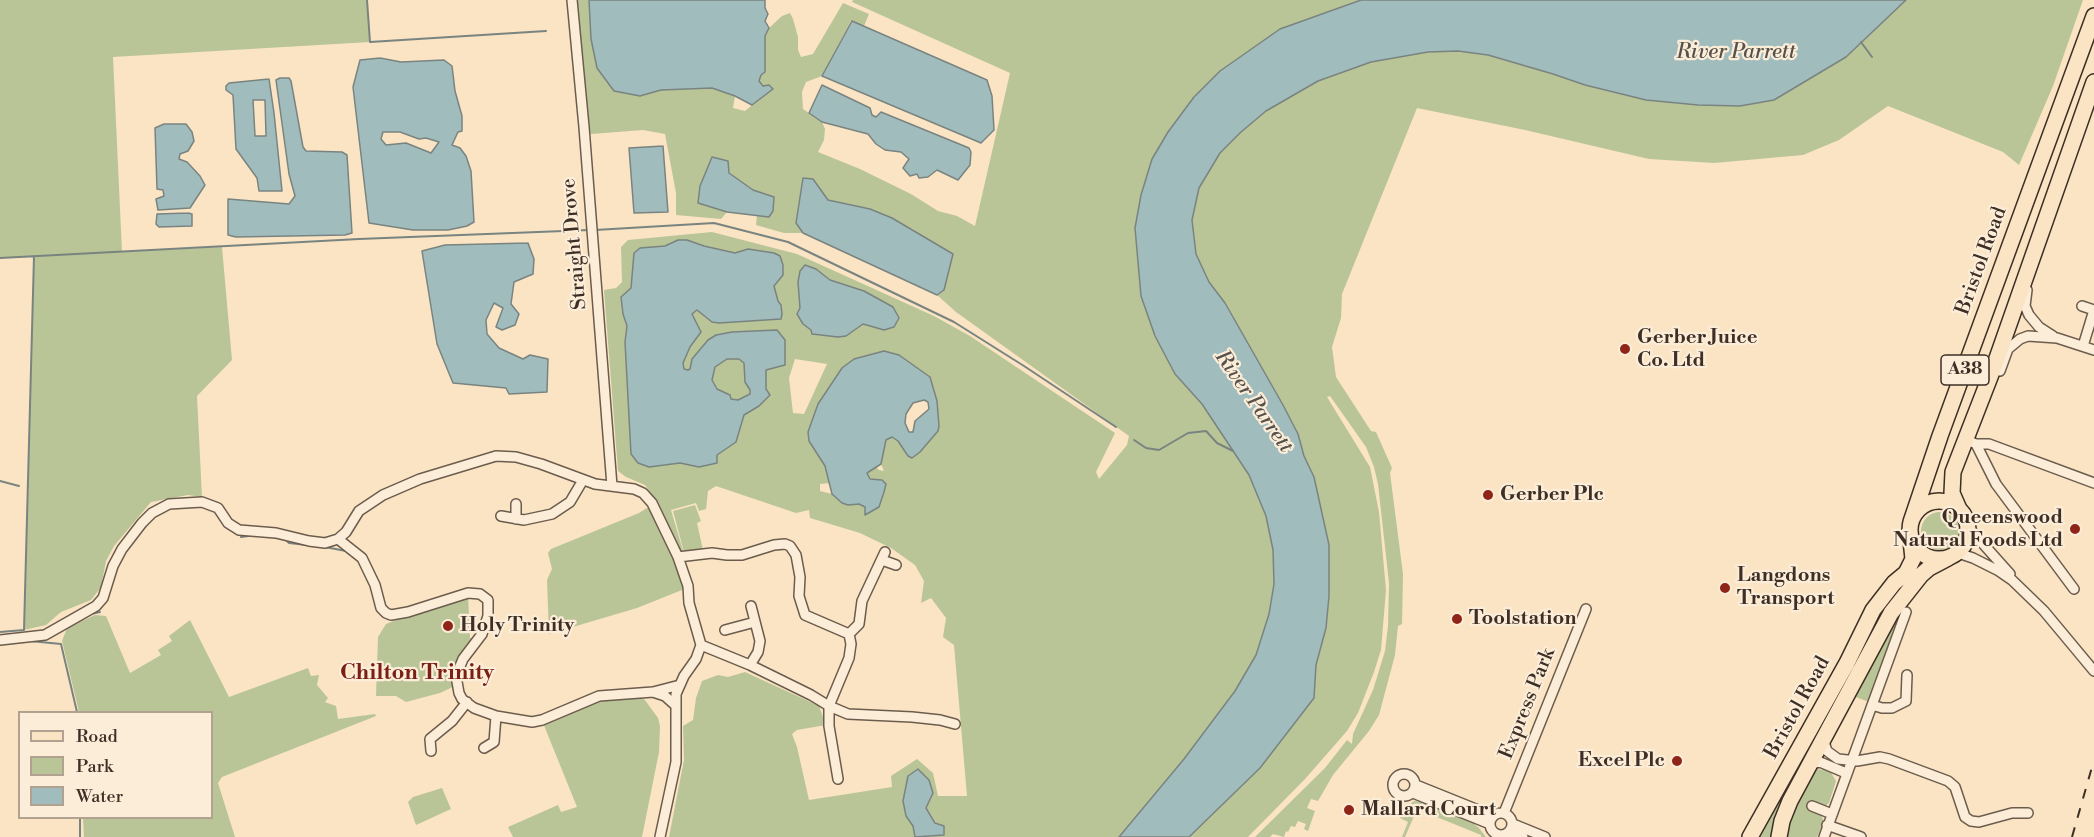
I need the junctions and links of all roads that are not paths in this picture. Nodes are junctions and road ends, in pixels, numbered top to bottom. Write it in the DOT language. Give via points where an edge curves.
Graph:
graph roads {
  1 [pos="572,0"];
  2 [pos="2094,16"];
  3 [pos="2094,82"];
  4 [pos="2058,185"];
  5 [pos="2082,306"];
  6 [pos="2094,310"];
  7 [pos="2057,338"];
  8 [pos="2083,346"];
  9 [pos="2094,351"];
  10 [pos="1973,424"];
  11 [pos="1971,442"];
  12 [pos="583,480"];
  13 [pos="2094,483"];
  14 [pos="612,486"];
  15 [pos="516,504"];
  16 [pos="1959,509"];
  17 [pos="501,516"];
  18 [pos="516,519"];
  19 [pos="1911,522"];
  20 [pos="1968,527"];
  21 [pos="338,539"];
  22 [pos="1911,540"];
  23 [pos="678,557"];
  24 [pos="1950,557"];
  25 [pos="896,565"];
  26 [pos="2074,589"];
  27 [pos="2025,592"];
  28 [pos="751,606"];
  29 [pos="1586,609"];
  30 [pos="1906,612"];
  31 [pos="755,622"];
  32 [pos="725,630"];
  33 [pos="849,634"];
  34 [pos="0,640"];
  35 [pos="701,645"];
  36 [pos="750,665"];
  37 [pos="2091,668"];
  38 [pos="1907,675"];
  39 [pos="680,685"];
  40 [pos="653,692"];
  41 [pos="467,702"];
  42 [pos="675,705"];
  43 [pos="1872,705"];
  44 [pos="829,706"];
  45 [pos="496,716"];
  46 [pos="955,724"];
  47 [pos="1823,739"];
  48 [pos="484,748"];
  49 [pos="431,751"];
  50 [pos="1850,760"];
  51 [pos="1809,764"];
  52 [pos="1846,773"];
  53 [pos="838,779"];
  54 [pos="1414,789"];
  55 [pos="1812,806"];
  56 [pos="1504,813"];
  57 [pos="2028,813"];
  58 [pos="1832,814"];
  59 [pos="1491,820"];
  60 [pos="1827,825"];
  61 [pos="1511,828"];
  62 [pos="660,837"];
  63 [pos="1523,837"];
  64 [pos="1545,837"];
  65 [pos="1750,837"];
  66 [pos="1779,837"];
  67 [pos="1824,837"];
  68 [pos="1861,837"];
  1 -- 14 [label="street, Straight Drove"];
  2 -- 19 [label="main road, Bristol Road / A38"];
  3 -- 4 [label="main road, A38"];
  4 -- 7 [label="street" via="2057,202 2025,297 2025,306 2034,321"];
  4 -- 10 [label="main road, A38"];
  5 -- 6 [label="street"];
  6 -- 8 [label="street"];
  7 -- 8 [label="street"];
  7 -- 10 [label="street" via="2028,336 2008,349 1988,403"];
  8 -- 9 [label="street"];
  10 -- 11 [label="main road, A38"];
  11 -- 13 [label="street" via="1989,444"];
  11 -- 16 [label="main road, A38" via="1953,472 1952,493"];
  11 -- 26 [label="street" via="1996,484"];
  12 -- 14 [label="street"];
  12 -- 18 [label="street" via="576,496 562,508 538,518"];
  12 -- 21 [label="street" via="516,457 488,458 383,495 359,511"];
  14 -- 23 [label="street" via="634,489 649,498"];
  15 -- 18 [label="street"];
  16 -- 19 [label="main road" via="1950,503 1931,502 1915,513"];
  16 -- 20 [label="main road"];
  17 -- 18 [label="street"];
  19 -- 22 [label="main road"];
  20 -- 24 [label="main road" via="1965,544"];
  20 -- 27 [label="street"];
  21 -- 34 [label="street" via="320,543 239,530 212,505 197,501 169,504 152,513 128,542 96,606 45,635"];
  21 -- 41 [label="street" via="362,558 386,613 408,612 468,593 480,594 488,600 482,634 456,676 457,688"];
  22 -- 24 [label="main road" via="1925,556 1940,560"];
  22 -- 65 [label="main road, Bristol Road" via="1913,559 1906,573 1873,610"];
  23 -- 33 [label="street" via="742,555 774,545 790,546 796,555 799,596 805,615"];
  23 -- 35 [label="street"];
  24 -- 27 [label="street" via="1961,554 1990,566"];
  24 -- 47 [label="main road, Bristol Road" via="1929,568 1903,597"];
  25 -- 33 [label="street" via="884,556 862,602 859,624"];
  27 -- 37 [label="street"];
  28 -- 31 [label="street"];
  29 -- 56 [label="street, Express Park"];
  30 -- 43 [label="street"];
  31 -- 32 [label="street"];
  31 -- 36 [label="street" via="760,640"];
  33 -- 44 [label="street" via="849,658"];
  35 -- 36 [label="street"];
  35 -- 39 [label="street"];
  36 -- 44 [label="street"];
  38 -- 43 [label="street" via="1906,702 1892,708"];
  39 -- 40 [label="street"];
  39 -- 42 [label="street"];
  40 -- 42 [label="street"];
  40 -- 45 [label="street" via="599,696 532,722"];
  41 -- 45 [label="street"];
  41 -- 49 [label="street" via="430,740"];
  42 -- 62 [label="street" via="675,762"];
  43 -- 50 [label="street"];
  44 -- 46 [label="street" via="859,716 912,717"];
  44 -- 53 [label="street"];
  45 -- 48 [label="street" via="495,742"];
  47 -- 50 [label="street" via="1832,756"];
  47 -- 51 [label="main road, Bristol Road"];
  50 -- 52 [label="street"];
  50 -- 57 [label="street" via="1880,757 1948,781 1955,788 1965,817 1971,821"];
  51 -- 52 [label="street" via="1820,762"];
  51 -- 66 [label="main road, Bristol Road" via="1782,820"];
  52 -- 58 [label="street"];
  54 -- 59 [label="street"];
  55 -- 58 [label="street"];
  56 -- 59 [label="street"];
  56 -- 61 [label="street" via="1510,817"];
  58 -- 60 [label="street"];
  59 -- 61 [label="street" via="1492,831 1498,835"];
  60 -- 67 [label="street"];
  60 -- 68 [label="street"];
  61 -- 63 [label="street"];
  61 -- 64 [label="street"];
}
